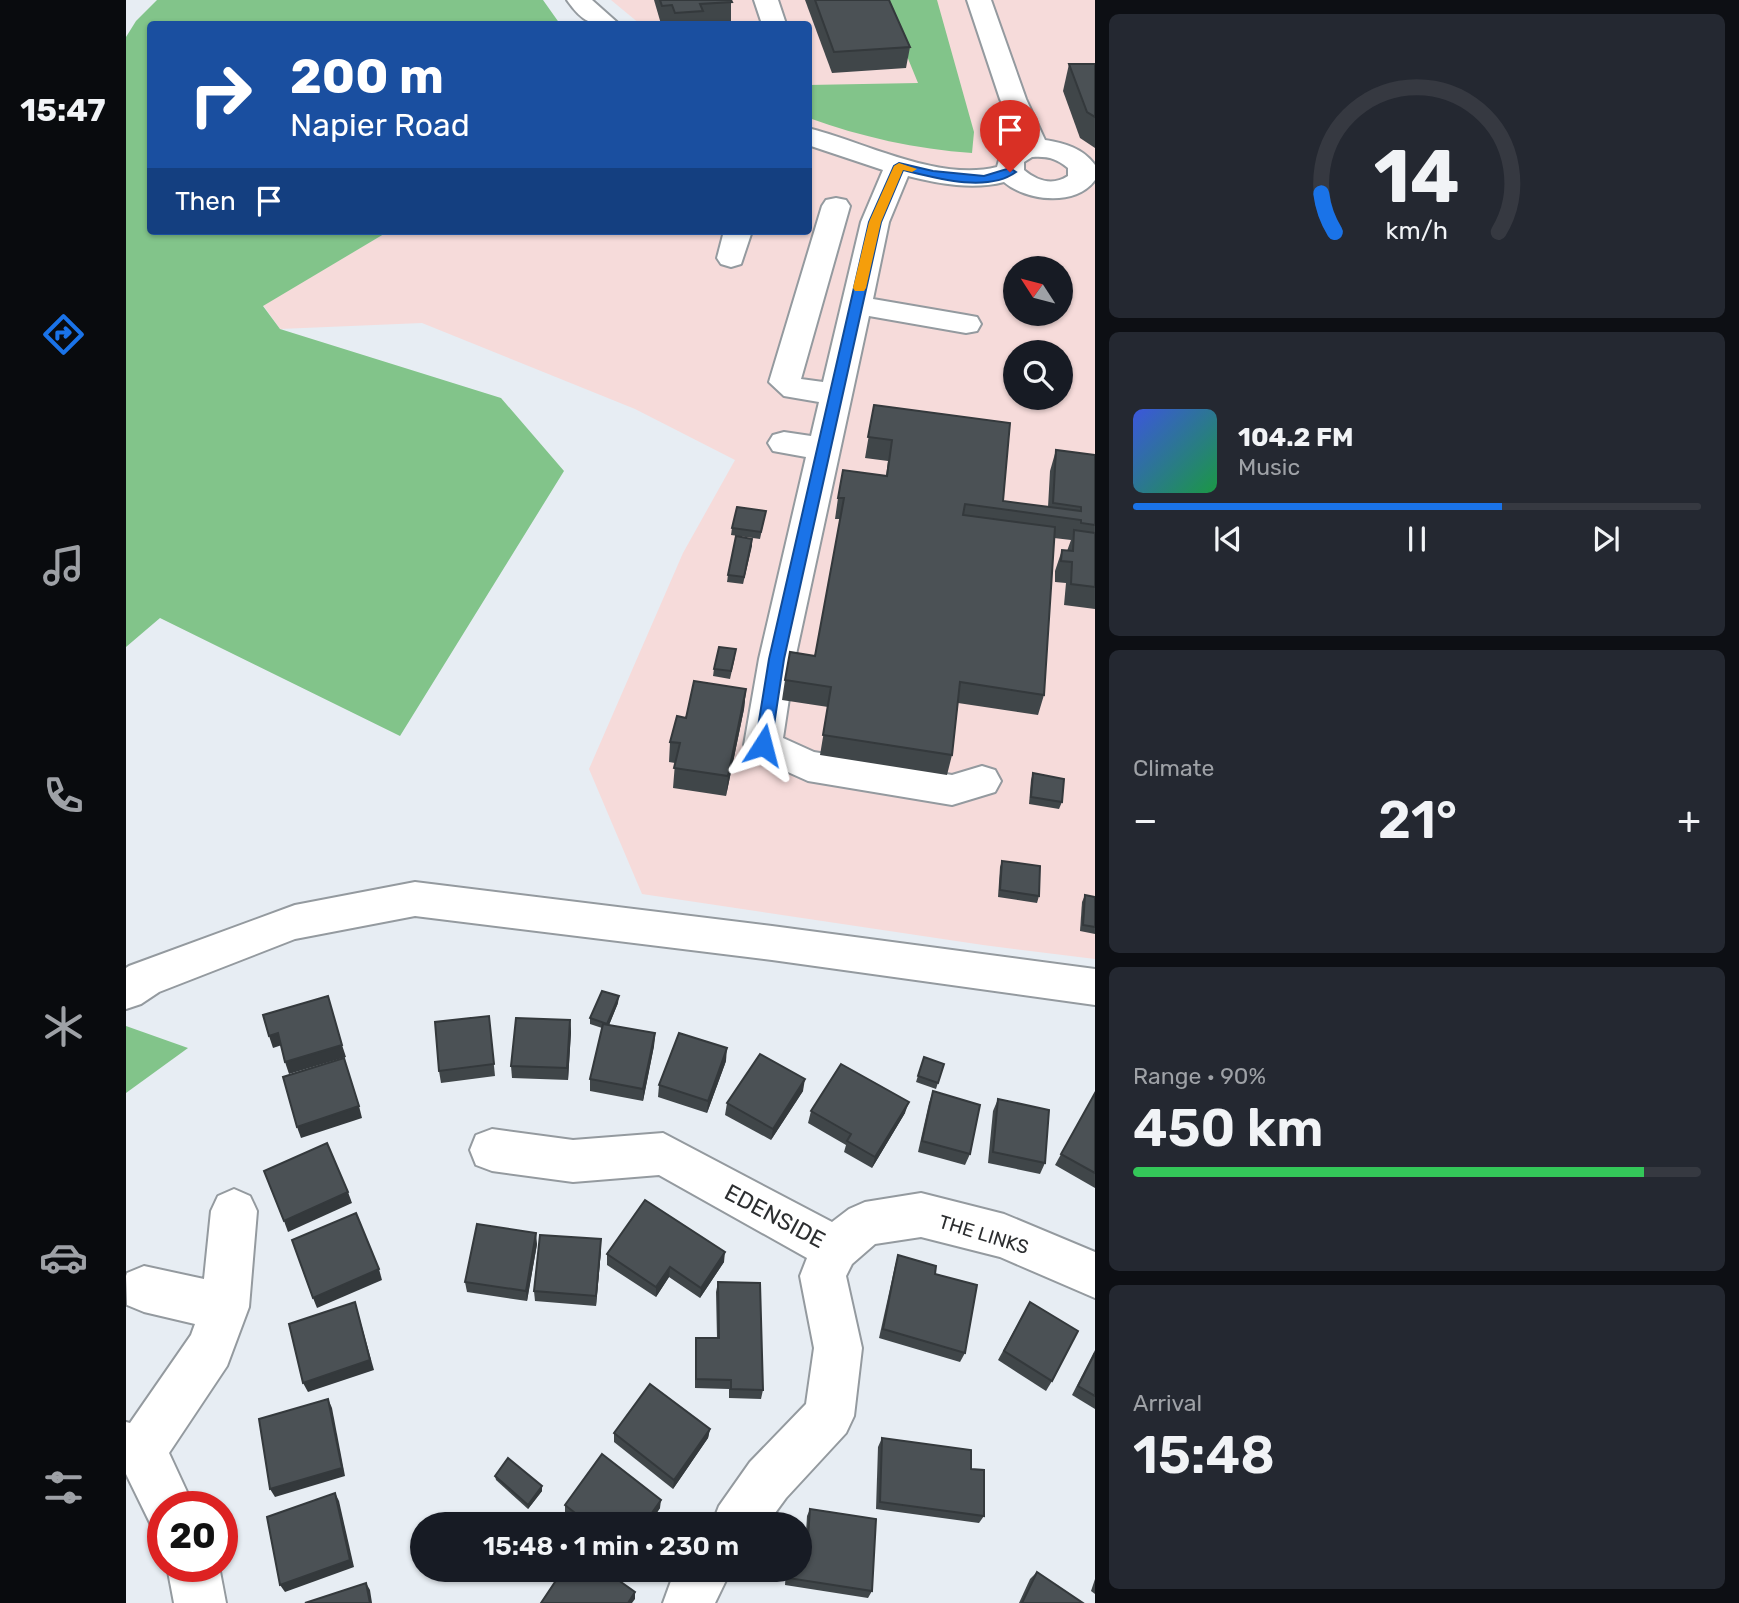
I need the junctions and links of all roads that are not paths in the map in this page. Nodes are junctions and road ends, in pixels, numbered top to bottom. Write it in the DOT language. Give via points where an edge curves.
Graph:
graph roads {
  1 [pos="579,0"];
  2 [pos="766,0"];
  3 [pos="979,0"];
  4 [pos="602,21"];
  5 [pos="773,21"];
  6 [pos="812,137"];
  7 [pos="1035,148"];
  8 [pos="899,166"];
  9 [pos="1010,172"];
  10 [pos="1088,181"];
  11 [pos="835,206"];
  12 [pos="856,305"];
  13 [pos="965,324"];
  14 [pos="836,394"];
  15 [pos="784,443"];
  16 [pos="824,449"];
  17 [pos="982,781"];
  18 [pos="1095,987"];
  19 [pos="126,991"];
  20 [pos="492,1150"];
  21 [pos="234,1212"];
  22 [pos="835,1248"];
  23 [pos="1095,1275"];
  24 [pos="144,1289"];
  25 [pos="225,1307"];
  26 [pos="134,1449"];
  27 [pos="159,1491"];
  28 [pos="745,1512"];
  29 [pos="196,1582"];
  30 [pos="696,1582"];
  31 [pos="200,1603"];
  32 [pos="689,1603"];
  1 -- 4 [label="street"];
  2 -- 5 [label="street"];
  3 -- 7 [label="street"];
  6 -- 8 [label="street"];
  7 -- 9 [label="street" via="1011,159"];
  7 -- 10 [label="street" via="1077,160"];
  8 -- 9 [label="street" via="984,179"];
  8 -- 12 [label="street" via="875,222"];
  9 -- 10 [label="street" via="1023,184 1045,190"];
  11 -- 14 [label="street" via="785,382 795,389"];
  12 -- 13 [label="street"];
  12 -- 14 [label="street"];
  14 -- 16 [label="street"];
  15 -- 16 [label="street"];
  16 -- 17 [label="street" via="777,659 763,745 808,766 847,773 951,790"];
  18 -- 19 [label="street" via="415,899 295,922 144,979"];
  20 -- 22 [label="street, EDENSIDE" via="573,1161 663,1154"];
  21 -- 25 [label="street"];
  22 -- 23 [label="street, THE LINKS" via="865,1224 921,1215 1004,1237"];
  22 -- 28 [label="street, EDENSIDE" via="823,1276 838,1348 830,1416 768,1480"];
  24 -- 25 [label="street"];
  25 -- 26 [label="street" via="210,1349"];
  26 -- 27 [label="street"];
  29 -- 31 [label="street"];
  30 -- 32 [label="street"];
}
